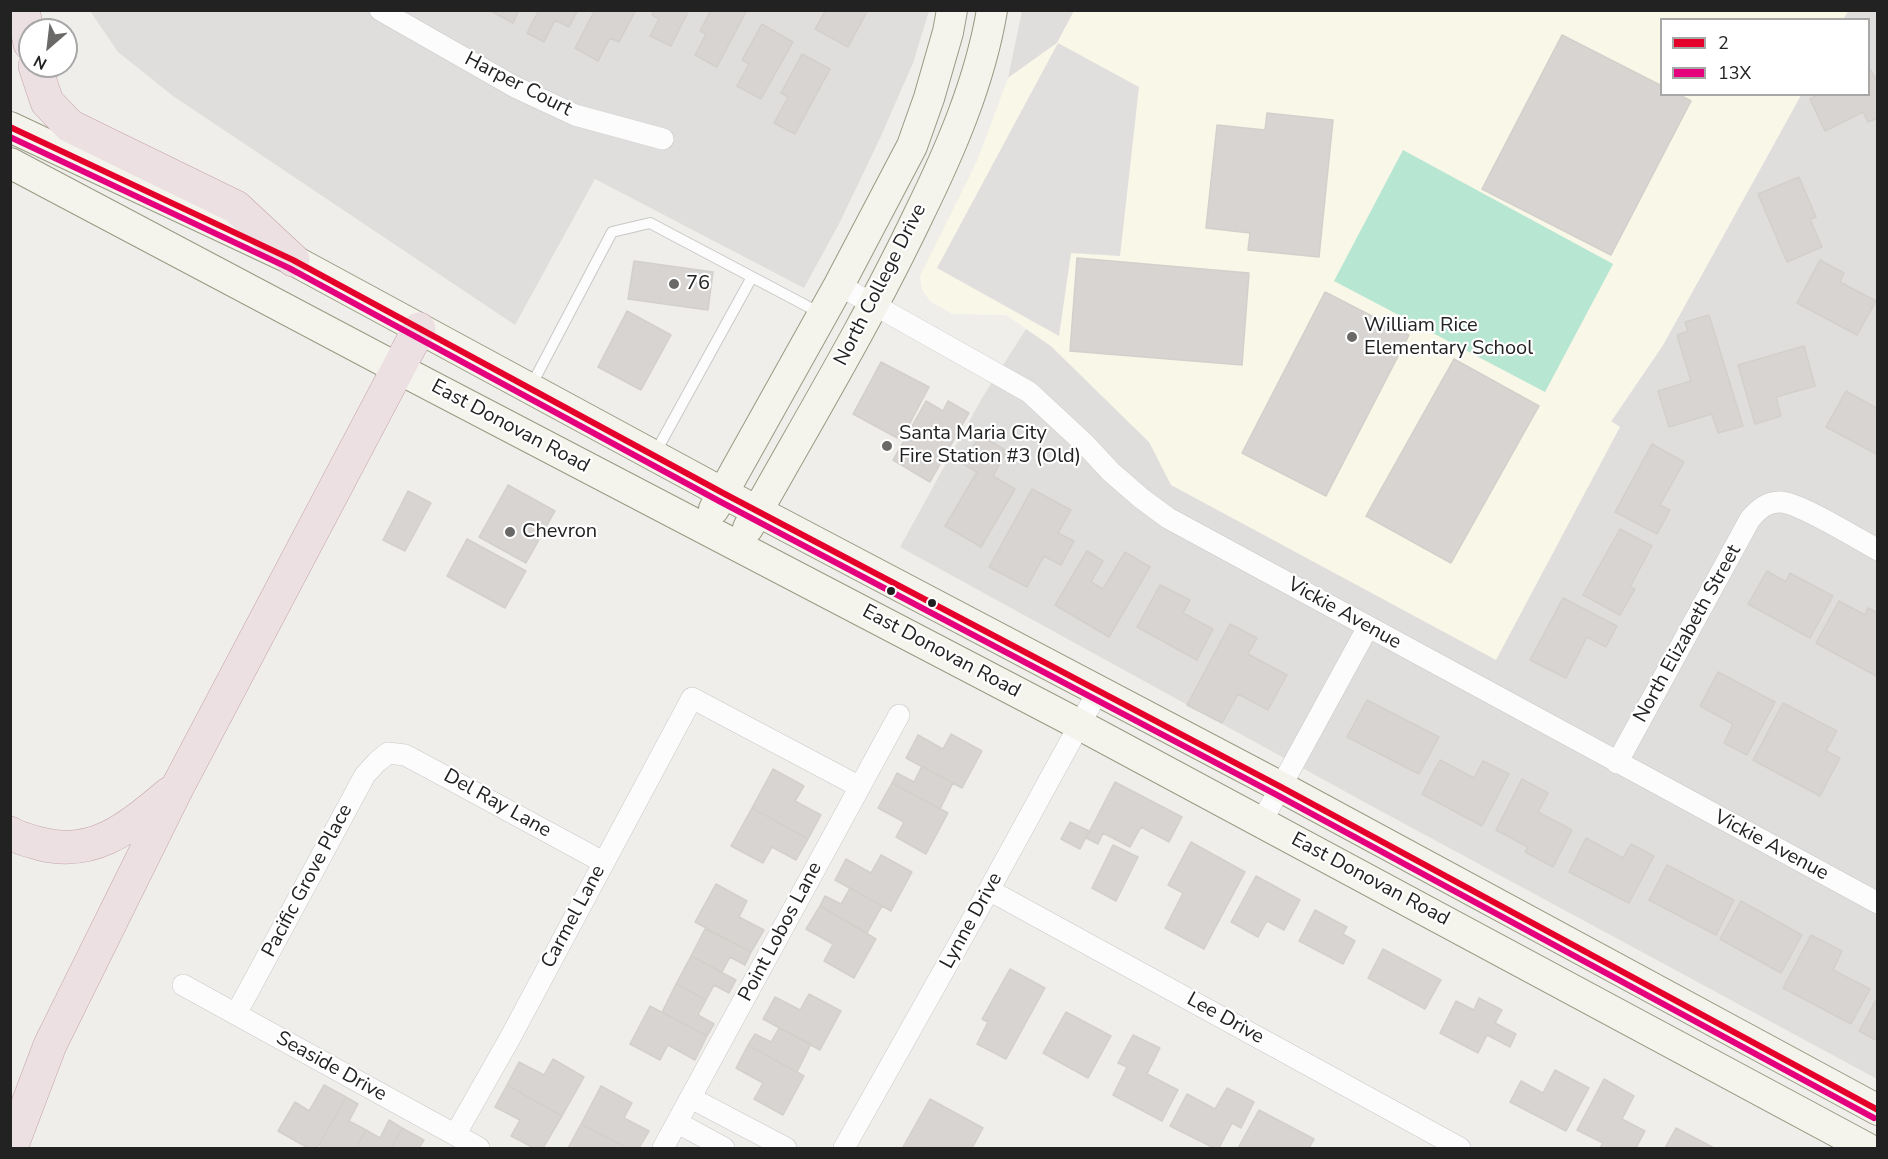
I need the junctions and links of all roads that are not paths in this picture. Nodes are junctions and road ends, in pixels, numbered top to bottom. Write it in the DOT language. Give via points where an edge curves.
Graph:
graph roads {
  1 [pos="381,10"];
  2 [pos="952,10"];
  3 [pos="992,10"];
  4 [pos="38,78"];
  5 [pos="10,127"];
  6 [pos="663,139"];
  7 [pos="10,163"];
  8 [pos="293,260"];
  9 [pos="752,277"];
  10 [pos="839,285"];
  11 [pos="874,305"];
  12 [pos="822,315"];
  13 [pos="419,328"];
  14 [pos="397,368"];
  15 [pos="530,388"];
  16 [pos="654,455"];
  17 [pos="723,493"];
  18 [pos="758,511"];
  19 [pos="703,528"];
  20 [pos="738,546"];
  21 [pos="1878,550"];
  22 [pos="1368,627"];
  23 [pos="1098,691"];
  24 [pos="899,716"];
  25 [pos="1080,725"];
  26 [pos="388,753"];
  27 [pos="1617,763"];
  28 [pos="178,786"];
  29 [pos="860,787"];
  30 [pos="1281,787"];
  31 [pos="1262,821"];
  32 [pos="10,833"];
  33 [pos="603,862"];
  34 [pos="989,890"];
  35 [pos="1878,903"];
  36 [pos="183,985"];
  37 [pos="236,1014"];
  38 [pos="692,1098"];
  39 [pos="1878,1110"];
  40 [pos="678,1124"];
  41 [pos="455,1136"];
  42 [pos="11,1149"];
  43 [pos="479,1149"];
  44 [pos="663,1149"];
  45 [pos="724,1149"];
  46 [pos="786,1149"];
  47 [pos="844,1149"];
  48 [pos="1460,1149"];
  49 [pos="1867,1149"];
  1 -- 6 [label="street, Harper Court" via="515,87 575,115"];
  2 -- 10 [label="main road, North College Drive" via="929,99 912,146"];
  3 -- 11 [label="main road, North College Drive" via="987,40 950,151"];
  4 -- 8 [label="highway" via="47,102 70,126 236,207"];
  5 -- 8 [label="main road, East Donovan Road"];
  7 -- 14 [label="main road, East Donovan Road"];
  8 -- 13 [label="main road, East Donovan Road"];
  9 -- 12 [label="lane"];
  9 -- 15 [label="lane" via="650,223 612,232"];
  9 -- 16 [label="lane"];
  10 -- 11 [label="street, Vickie Avenue"];
  10 -- 12 [label="main road, North College Drive"];
  11 -- 18 [label="main road, North College Drive"];
  11 -- 22 [label="street, Vickie Avenue" via="1029,392 1111,472 1168,518"];
  12 -- 17 [label="main road, North College Drive"];
  13 -- 14 [label="highway"];
  13 -- 15 [label="main road, East Donovan Road"];
  14 -- 19 [label="main road, East Donovan Road"];
  14 -- 28 [label="highway"];
  15 -- 16 [label="main road, East Donovan Road"];
  16 -- 17 [label="main road, East Donovan Road"];
  17 -- 18 [label="main road, East Donovan Road"];
  17 -- 19 [label="main road, North College Drive"];
  18 -- 20 [label="main road, North College Drive"];
  18 -- 23 [label="main road, East Donovan Road"];
  19 -- 20 [label="main road, East Donovan Road"];
  20 -- 25 [label="main road, East Donovan Road"];
  21 -- 27 [label="street, North Elizabeth Street" via="1802,508 1781,502 1761,507 1750,519"];
  22 -- 27 [label="street, Vickie Avenue"];
  22 -- 30 [label="street"];
  23 -- 25 [label="street, Lynne Drive"];
  23 -- 30 [label="main road, East Donovan Road"];
  24 -- 29 [label="street, Point Lobos Lane"];
  25 -- 31 [label="main road, East Donovan Road"];
  25 -- 34 [label="street, Lynne Drive"];
  26 -- 33 [label="street, Del Ray Lane" via="405,755"];
  26 -- 37 [label="street, Pacific Grove Place" via="365,775"];
  27 -- 35 [label="street, Vickie Avenue"];
  28 -- 32 [label="highway" via="128,828 93,845 54,847"];
  28 -- 42 [label="highway" via="50,1045"];
  29 -- 33 [label="street, Carmel Lane" via="692,698"];
  29 -- 38 [label="street, Point Lobos Lane"];
  30 -- 31 [label="street"];
  30 -- 39 [label="main road, East Donovan Road"];
  31 -- 49 [label="main road, East Donovan Road"];
  33 -- 41 [label="street, Carmel Lane"];
  34 -- 47 [label="street, Lynne Drive"];
  34 -- 48 [label="street, Lee Drive"];
  36 -- 37 [label="street, Seaside Drive"];
  37 -- 41 [label="street, Seaside Drive"];
  38 -- 40 [label="street, Point Lobos Lane"];
  38 -- 46 [label="street"];
  40 -- 44 [label="street, Point Lobos Lane"];
  40 -- 45 [label="street"];
  41 -- 43 [label="street, Seaside Drive"];
}
